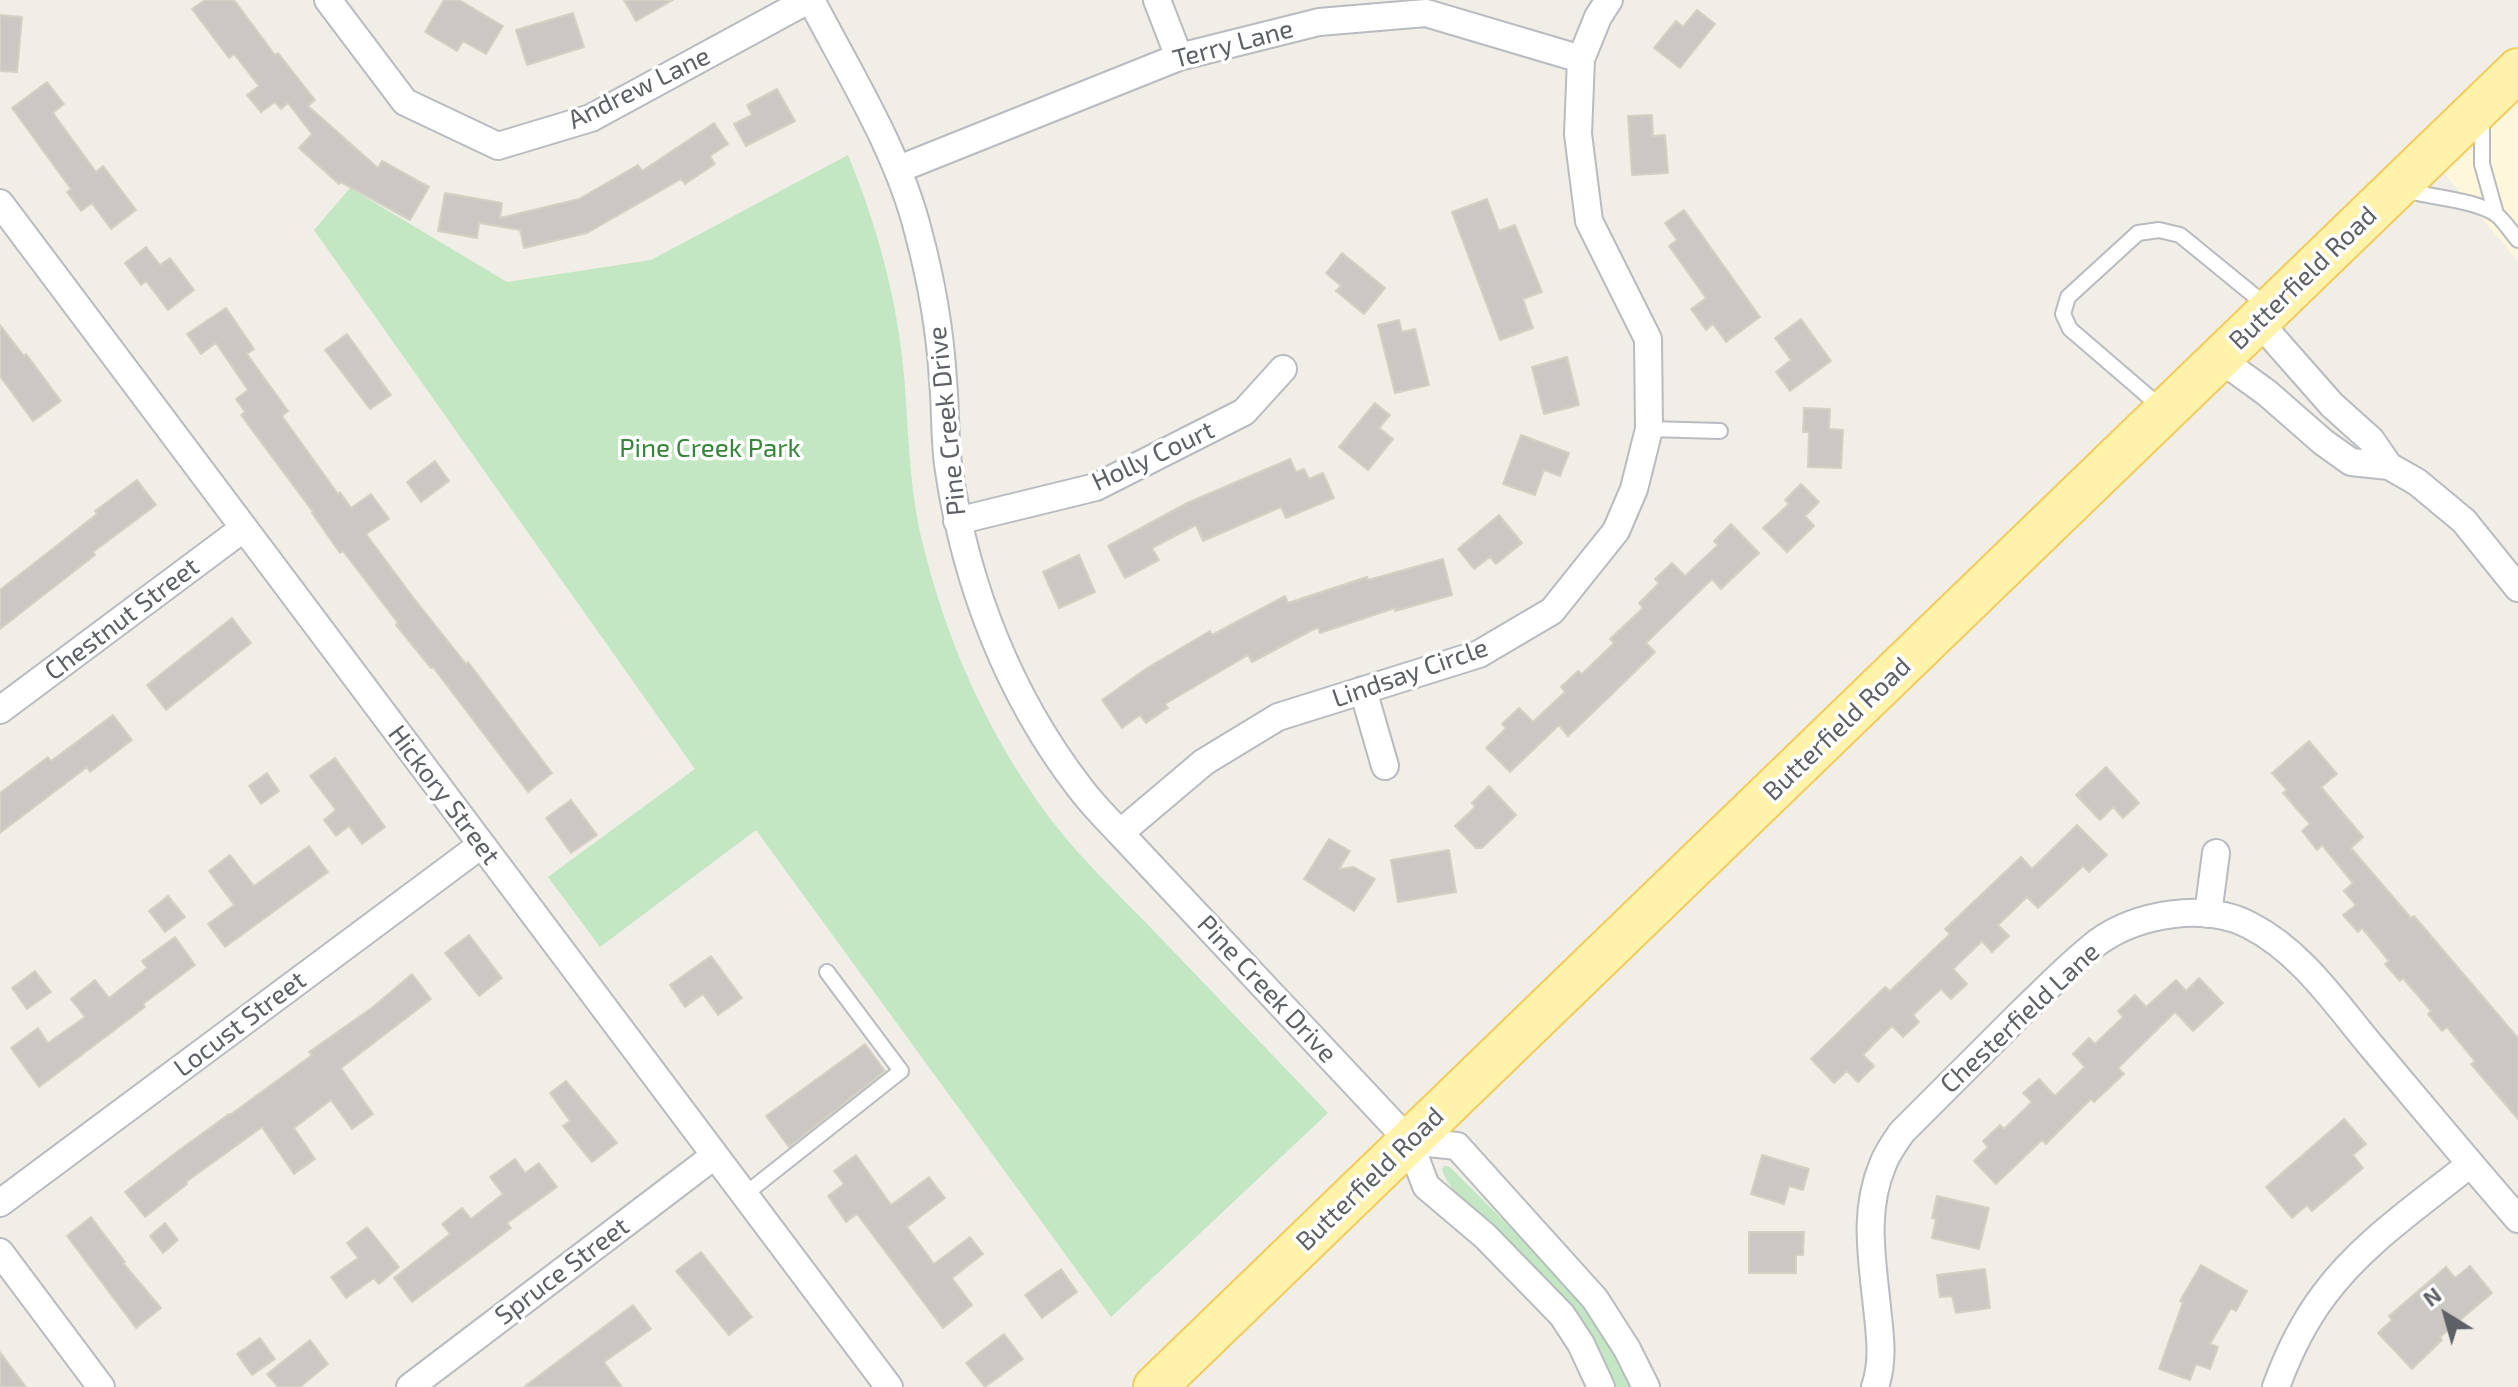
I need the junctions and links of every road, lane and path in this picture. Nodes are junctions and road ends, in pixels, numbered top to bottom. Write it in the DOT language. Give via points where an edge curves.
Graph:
graph roads {
  1 [pos="328,0"];
  2 [pos="810,0"];
  3 [pos="1157,0"];
  4 [pos="1609,0"];
  5 [pos="1179,57"];
  6 [pos="1581,59"];
  7 [pos="2518,70"];
  8 [pos="2482,106"];
  9 [pos="899,169"];
  10 [pos="2395,188"];
  11 [pos="0,203"];
  12 [pos="2496,214"];
  13 [pos="2518,240"];
  14 [pos="2264,315"];
  15 [pos="2220,359"];
  16 [pos="1283,369"];
  17 [pos="2166,412"];
  18 [pos="1649,429"];
  19 [pos="1720,431"];
  20 [pos="2389,466"];
  21 [pos="957,521"];
  22 [pos="244,528"];
  23 [pos="2518,588"];
  24 [pos="1363,690"];
  25 [pos="0,710"];
  26 [pos="1385,766"];
  27 [pos="1120,833"];
  28 [pos="481,845"];
  29 [pos="2216,853"];
  30 [pos="2208,914"];
  31 [pos="827,972"];
  32 [pos="1409,1141"];
  33 [pos="714,1156"];
  34 [pos="2470,1164"];
  35 [pos="744,1195"];
  36 [pos="0,1203"];
  37 [pos="2518,1219"];
  38 [pos="0,1252"];
  39 [pos="101,1387"];
  40 [pos="410,1387"];
  41 [pos="889,1387"];
  42 [pos="1155,1387"];
  43 [pos="1601,1387"];
  44 [pos="1646,1387"];
  45 [pos="1875,1387"];
  46 [pos="2276,1387"];
  1 -- 2 [label="street, Andrew Lane" via="405,102 498,146 591,118"];
  2 -- 9 [label="street, Pine Creek Drive"];
  3 -- 5 [label="street"];
  4 -- 6 [label="street, Lindsay Circle"];
  5 -- 6 [label="street, Terry Lane" via="1319,22 1426,13"];
  5 -- 9 [label="street, Terry Lane"];
  6 -- 18 [label="street, Lindsay Circle" via="1578,134 1589,221 1648,339"];
  7 -- 8 [label="main road, Butterfield Road"];
  8 -- 10 [label="main road, Butterfield Road"];
  8 -- 12 [label="lane" via="2482,164"];
  9 -- 21 [label="street, Pine Creek Drive" via="931,284"];
  10 -- 12 [label="lane"];
  10 -- 14 [label="main road, Butterfield Road"];
  11 -- 22 [label="street, Hickory Street"];
  12 -- 13 [label="lane"];
  14 -- 15 [label="main road, Butterfield Road"];
  14 -- 17 [label="lane" via="2180,235 2159,230 2138,233 2068,297 2063,314 2070,329"];
  14 -- 20 [label="street" via="2332,405 2371,440"];
  15 -- 17 [label="main road, Butterfield Road"];
  15 -- 20 [label="street" via="2351,462"];
  16 -- 21 [label="street, Holly Court" via="1244,412 1096,487"];
  17 -- 32 [label="main road, Butterfield Road"];
  18 -- 19 [label="lane"];
  18 -- 24 [label="street, Lindsay Circle" via="1634,489 1616,531 1552,611 1479,654"];
  20 -- 23 [label="street" via="2464,521"];
  21 -- 27 [label="street, Pine Creek Drive" via="989,628 1013,682 1079,788"];
  22 -- 25 [label="street, Chestnut Street"];
  22 -- 28 [label="street, Hickory Street"];
  24 -- 26 [label="street"];
  24 -- 27 [label="street, Lindsay Circle" via="1278,717 1204,762"];
  27 -- 32 [label="street, Pine Creek Drive"];
  28 -- 33 [label="street, Hickory Street"];
  28 -- 36 [label="street, Locust Street"];
  29 -- 30 [label="street"];
  30 -- 34 [label="street, Chesterfield Lane" via="2246,923 2288,950"];
  30 -- 45 [label="street, Chesterfield Lane" via="2154,917 2100,941 1902,1132 1883,1162 1872,1200 1869,1231 1881,1344"];
  31 -- 35 [label="lane" via="901,1071"];
  32 -- 42 [label="main road, Butterfield Road"];
  32 -- 43 [label="street, Pine Creek Drive" via="1426,1186 1489,1240 1562,1315"];
  32 -- 44 [label="street" via="1457,1146 1595,1299"];
  33 -- 35 [label="street, Hickory Street"];
  33 -- 40 [label="street, Spruce Street"];
  34 -- 37 [label="street, Chesterfield Lane"];
  34 -- 46 [label="street" via="2366,1249 2325,1292 2301,1329"];
  35 -- 41 [label="street, Hickory Street"];
  38 -- 39 [label="street"];
}
